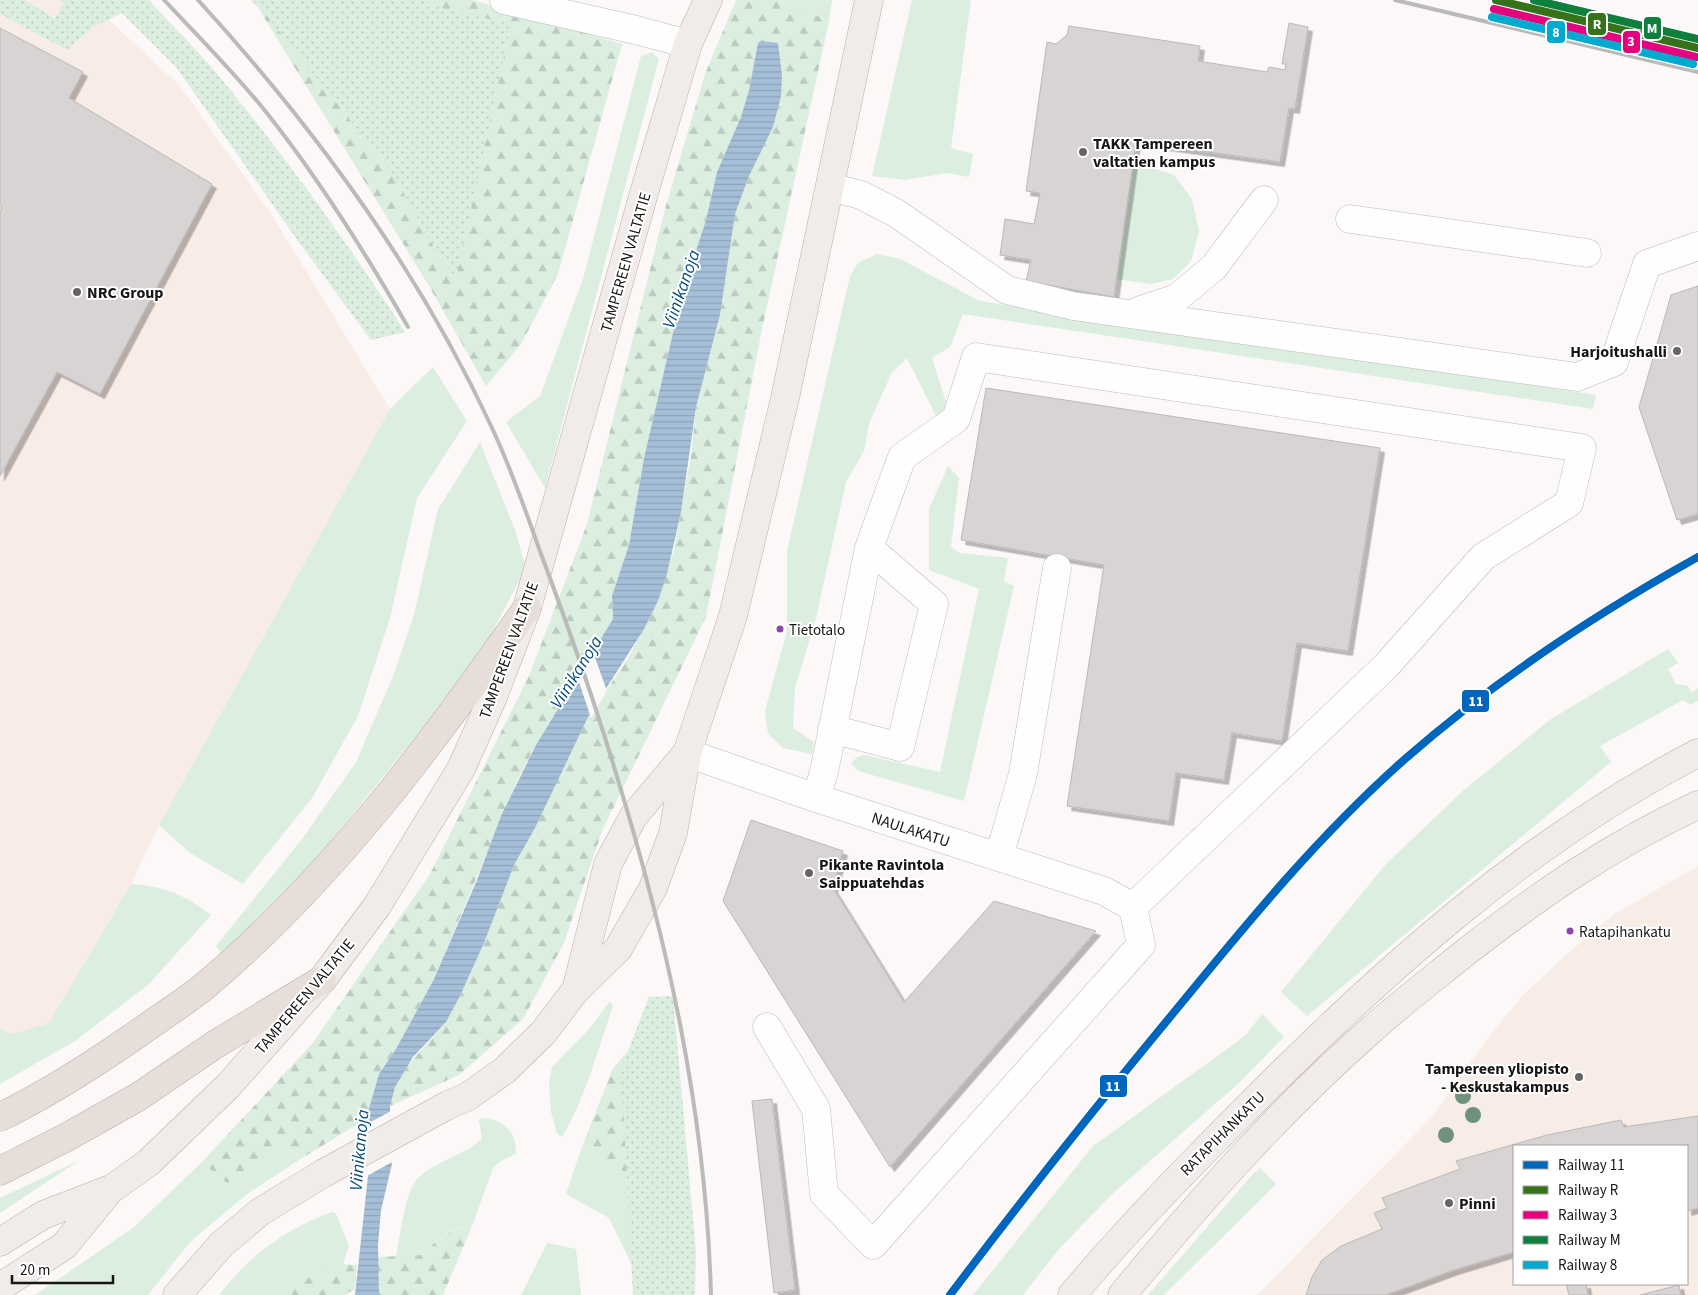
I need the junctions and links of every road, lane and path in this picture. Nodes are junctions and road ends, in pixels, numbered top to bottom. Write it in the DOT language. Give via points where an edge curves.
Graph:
graph roads {
  1 [pos="504,0"];
  2 [pos="708,0"];
  3 [pos="869,0"];
  4 [pos="688,44"];
  5 [pos="830,187"];
  6 [pos="1264,200"];
  7 [pos="1350,219"];
  8 [pos="1698,246"];
  9 [pos="1586,254"];
  10 [pos="1132,312"];
  11 [pos="869,548"];
  12 [pos="1057,568"];
  13 [pos="527,608"];
  14 [pos="832,729"];
  15 [pos="687,753"];
  16 [pos="1698,754"];
  17 [pos="816,798"];
  18 [pos="1698,805"];
  19 [pos="998,857"];
  20 [pos="1133,907"];
  21 [pos="322,980"];
  22 [pos="575,991"];
  23 [pos="767,1027"];
  24 [pos="0,1116"];
  25 [pos="0,1172"];
  26 [pos="110,1190"];
  27 [pos="0,1242"];
  28 [pos="0,1287"];
  29 [pos="177,1295"];
  30 [pos="1072,1295"];
  31 [pos="1122,1295"];
  1 -- 4 [label="street"];
  2 -- 4 [label="main road, TAMPEREEN VALTATIE"];
  3 -- 5 [label="main road"];
  4 -- 13 [label="main road, TAMPEREEN VALTATIE"];
  5 -- 10 [label="street" via="861,195 896,213 1007,290 1073,306"];
  5 -- 15 [label="main road" via="785,398 733,616"];
  6 -- 10 [label="street" via="1214,266 1177,298"];
  7 -- 9 [label="street"];
  8 -- 10 [label="street" via="1646,264 1614,362 1577,377"];
  11 -- 14 [label="street"];
  11 -- 14 [label="street" via="934,604 900,747"];
  11 -- 20 [label="street" via="902,457 956,419 976,357 1582,448 1569,502 1483,557 1386,666"];
  12 -- 19 [label="street" via="1024,774"];
  13 -- 21 [label="main road, TAMPEREEN VALTATIE" via="461,769 377,906"];
  13 -- 24 [label="highway" via="461,703 389,794 264,930 200,989 95,1063"];
  14 -- 17 [label="street"];
  15 -- 17 [label="street, NAULAKATU"];
  15 -- 22 [label="main road" via="633,817 608,864"];
  15 -- 22 [label="main road" via="673,833 653,888 618,949"];
  16 -- 30 [label="main road, RATAPIHANKATU" via="1645,781 1545,847 1369,990 1307,1047 1162,1193"];
  17 -- 19 [label="street, NAULAKATU"];
  18 -- 31 [label="main road, RATAPIHANKATU" via="1616,847 1566,878 1378,1023 1273,1125 1182,1223"];
  19 -- 20 [label="street, NAULAKATU" via="1104,890"];
  20 -- 23 [label="street" via="1141,945 873,1245 824,1194 816,1109"];
  21 -- 25 [label="highway" via="216,1044 138,1097"];
  21 -- 26 [label="main road, TAMPEREEN VALTATIE" via="228,1086 148,1163"];
  22 -- 29 [label="main road" via="543,1033 505,1070 467,1097 278,1199 236,1230"];
  26 -- 27 [label="main road, TAMPEREEN VALTATIE" via="43,1215"];
  26 -- 28 [label="main road, TAMPEREEN VALTATIE" via="64,1246"];
}
